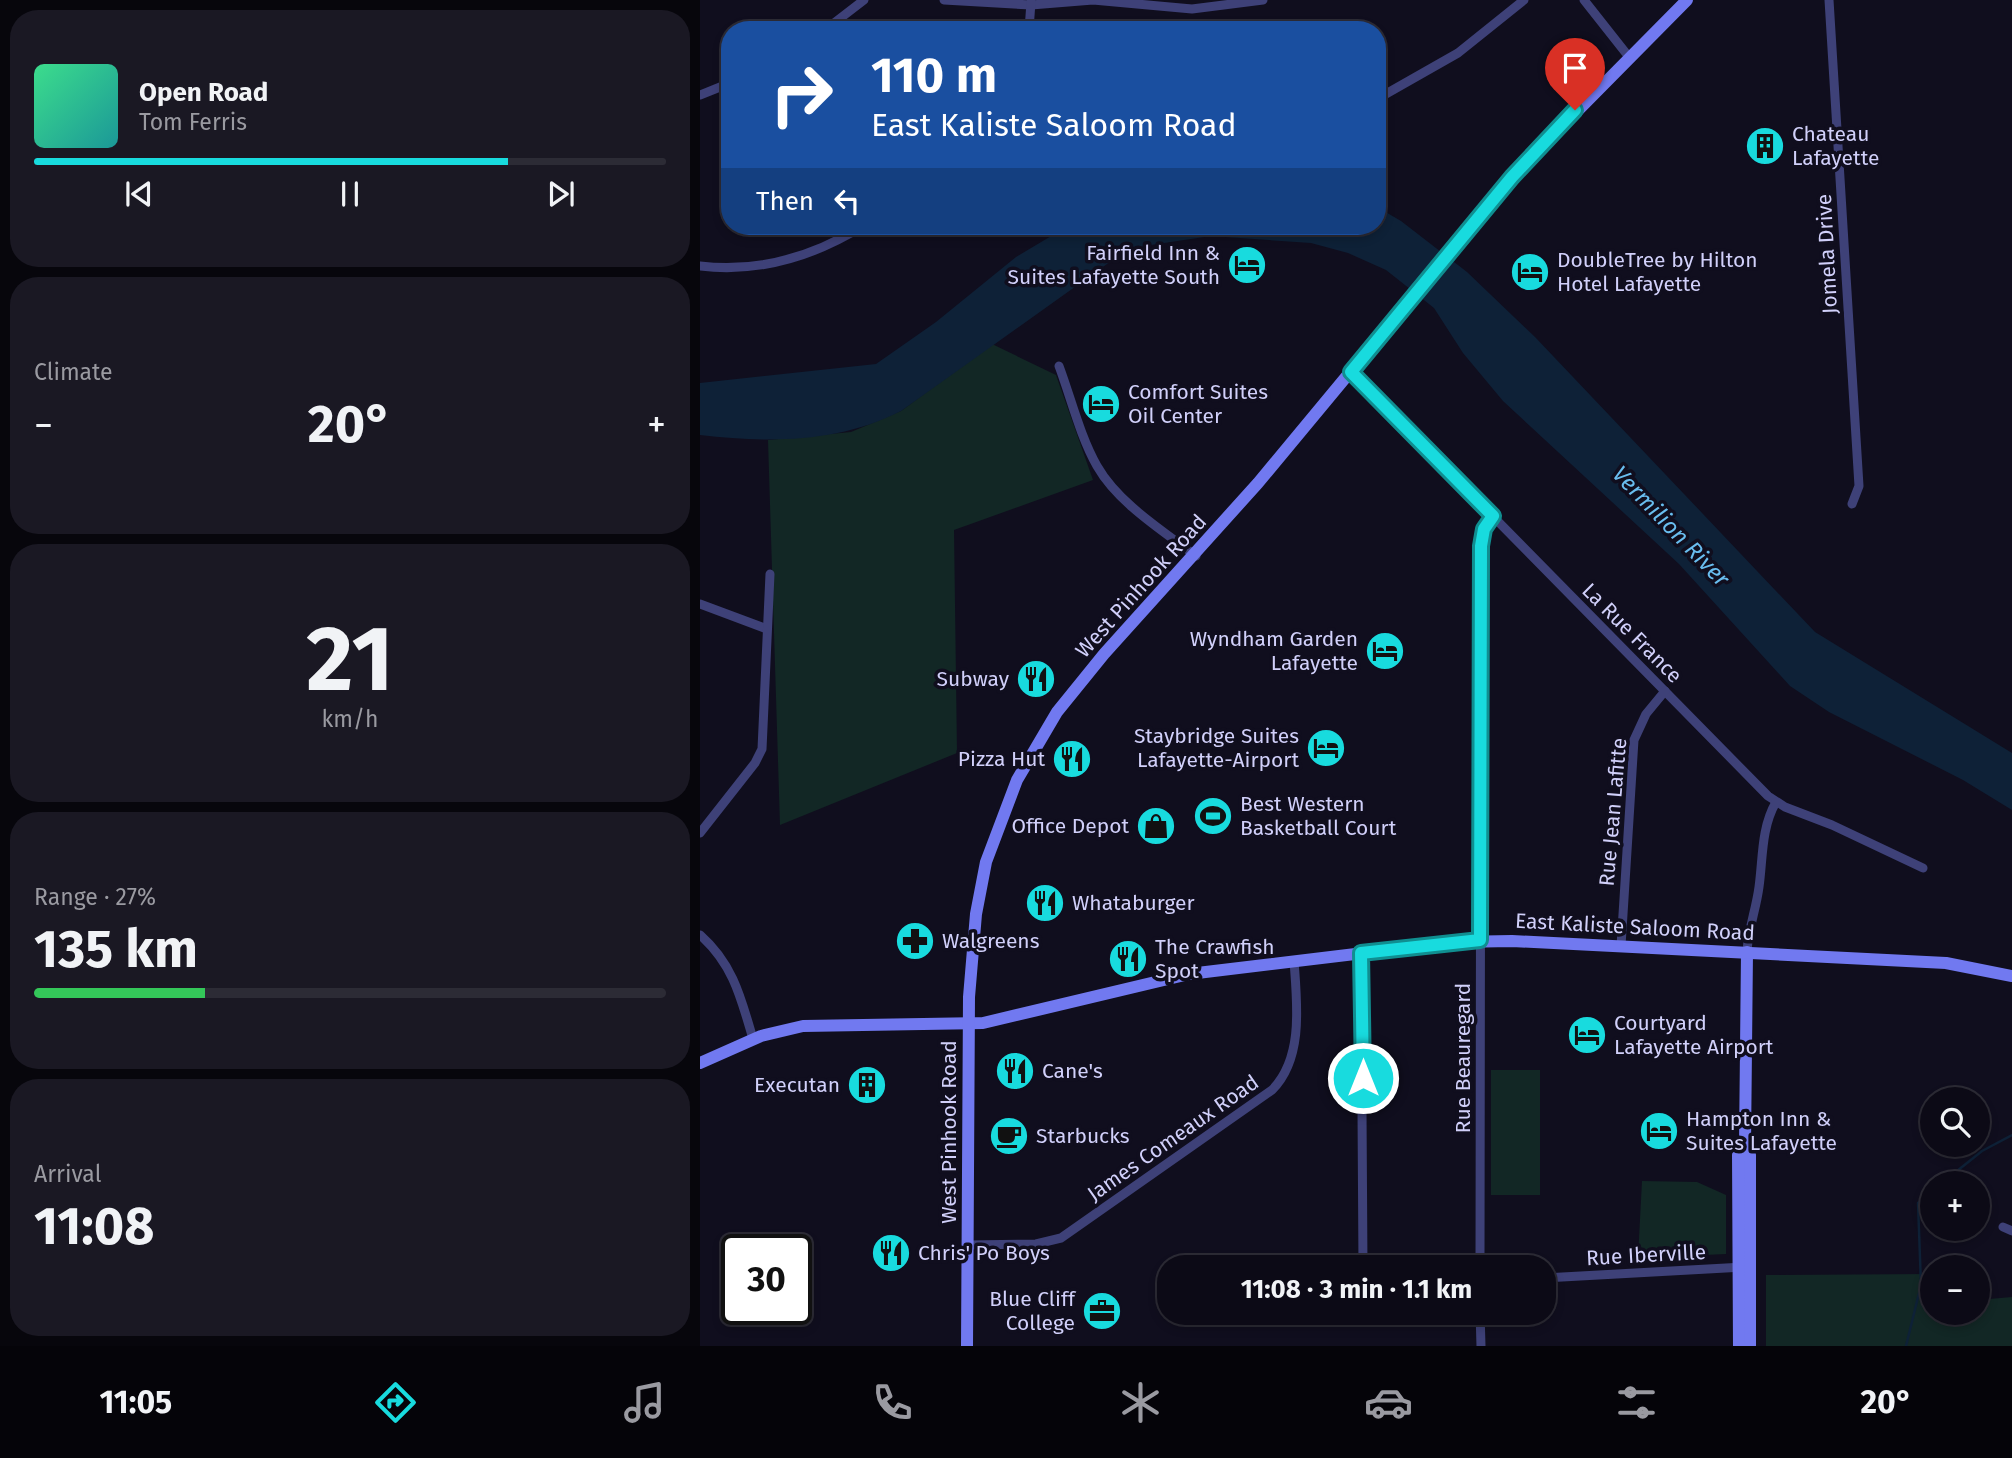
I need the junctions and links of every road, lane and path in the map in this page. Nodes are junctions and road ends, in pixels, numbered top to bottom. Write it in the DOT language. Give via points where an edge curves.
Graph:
graph roads {
  1 [pos="864,0"];
  2 [pos="944,0"];
  3 [pos="1263,0"];
  4 [pos="1524,0"];
  5 [pos="1584,0"];
  6 [pos="1687,0"];
  7 [pos="1829,0"];
  8 [pos="1031,3"];
  9 [pos="837,21"];
  10 [pos="1030,21"];
  11 [pos="1629,57"];
  12 [pos="721,86"];
  13 [pos="700,94"];
  14 [pos="1386,94"];
  15 [pos="846,235"];
  16 [pos="700,266"];
  17 [pos="1059,366"];
  18 [pos="1351,372"];
  19 [pos="1852,504"];
  20 [pos="1493,516"];
  21 [pos="1196,556"];
  22 [pos="770,574"];
  23 [pos="704,606"];
  24 [pos="700,617"];
  25 [pos="768,629"];
  26 [pos="1665,691"];
  27 [pos="1776,802"];
  28 [pos="700,833"];
  29 [pos="1923,868"];
  30 [pos="700,935"];
  31 [pos="1480,940"];
  32 [pos="1620,946"];
  33 [pos="1747,952"];
  34 [pos="1361,953"];
  35 [pos="1294,961"];
  36 [pos="2012,976"];
  37 [pos="969,1024"];
  38 [pos="753,1039"];
  39 [pos="700,1063"];
  40 [pos="968,1245"];
  41 [pos="1363,1255"];
  42 [pos="1480,1255"];
  43 [pos="1744,1267"];
  44 [pos="1556,1277"];
  45 [pos="1480,1325"];
  46 [pos="967,1346"];
  47 [pos="1481,1346"];
  48 [pos="1739,1346"];
  49 [pos="1750,1346"];
  1 -- 9 [label="street"];
  2 -- 8 [label="street"];
  3 -- 8 [label="street" via="1192,9 1093,0"];
  4 -- 14 [label="street" via="1458,53"];
  5 -- 11 [label="street"];
  6 -- 11 [label="main road, West Pinhook Road"];
  7 -- 19 [label="street, Jomela Drive" via="1859,486"];
  8 -- 10 [label="street"];
  11 -- 18 [label="main road, West Pinhook Road" via="1512,177"];
  12 -- 13 [label="street"];
  15 -- 16 [label="street" via="792,258 761,265"];
  17 -- 21 [label="street" via="1104,477"];
  18 -- 20 [label="street, La Rue France"];
  18 -- 21 [label="main road, West Pinhook Road"];
  20 -- 26 [label="street, La Rue France"];
  20 -- 31 [label="street, Rue Beauregard" via="1484,529 1481,546"];
  21 -- 37 [label="main road, West Pinhook Road" via="1079,684 1022,769 995,834 979,894"];
  22 -- 25 [label="street"];
  23 -- 24 [label="street"];
  23 -- 25 [label="street"];
  25 -- 28 [label="street" via="762,749"];
  26 -- 27 [label="street, La Rue France"];
  26 -- 32 [label="street, Rue Jean Lafitte" via="1646,714 1634,740"];
  27 -- 29 [label="street, La Rue France"];
  27 -- 33 [label="street" via="1764,840"];
  30 -- 38 [label="street" via="732,972"];
  31 -- 32 [label="main road, East Kaliste Saloom Road"];
  31 -- 34 [label="main road, East Kaliste Saloom Road"];
  31 -- 42 [label="street, Rue Beauregard"];
  32 -- 33 [label="main road, East Kaliste Saloom Road"];
  33 -- 36 [label="main road, East Kaliste Saloom Road" via="1946,963"];
  33 -- 43 [label="main road" via="1745,1145 1738,1155"];
  34 -- 35 [label="main road, East Kaliste Saloom Road"];
  34 -- 41 [label="street"];
  35 -- 37 [label="main road, East Kaliste Saloom Road" via="1189,974 1017,1017"];
  35 -- 40 [label="street, James Comeaux Road" via="1293,1052 1288,1069 1272,1090 1061,1238 1037,1244"];
  37 -- 38 [label="main road, East Kaliste Saloom Road" via="818,1024"];
  37 -- 40 [label="main road, West Pinhook Road"];
  38 -- 39 [label="main road, East Kaliste Saloom Road"];
  40 -- 46 [label="main road, West Pinhook Road"];
  43 -- 44 [label="street, Rue Iberville"];
  43 -- 48 [label="main road"];
  43 -- 49 [label="main road"];
  45 -- 47 [label="street"];
}
